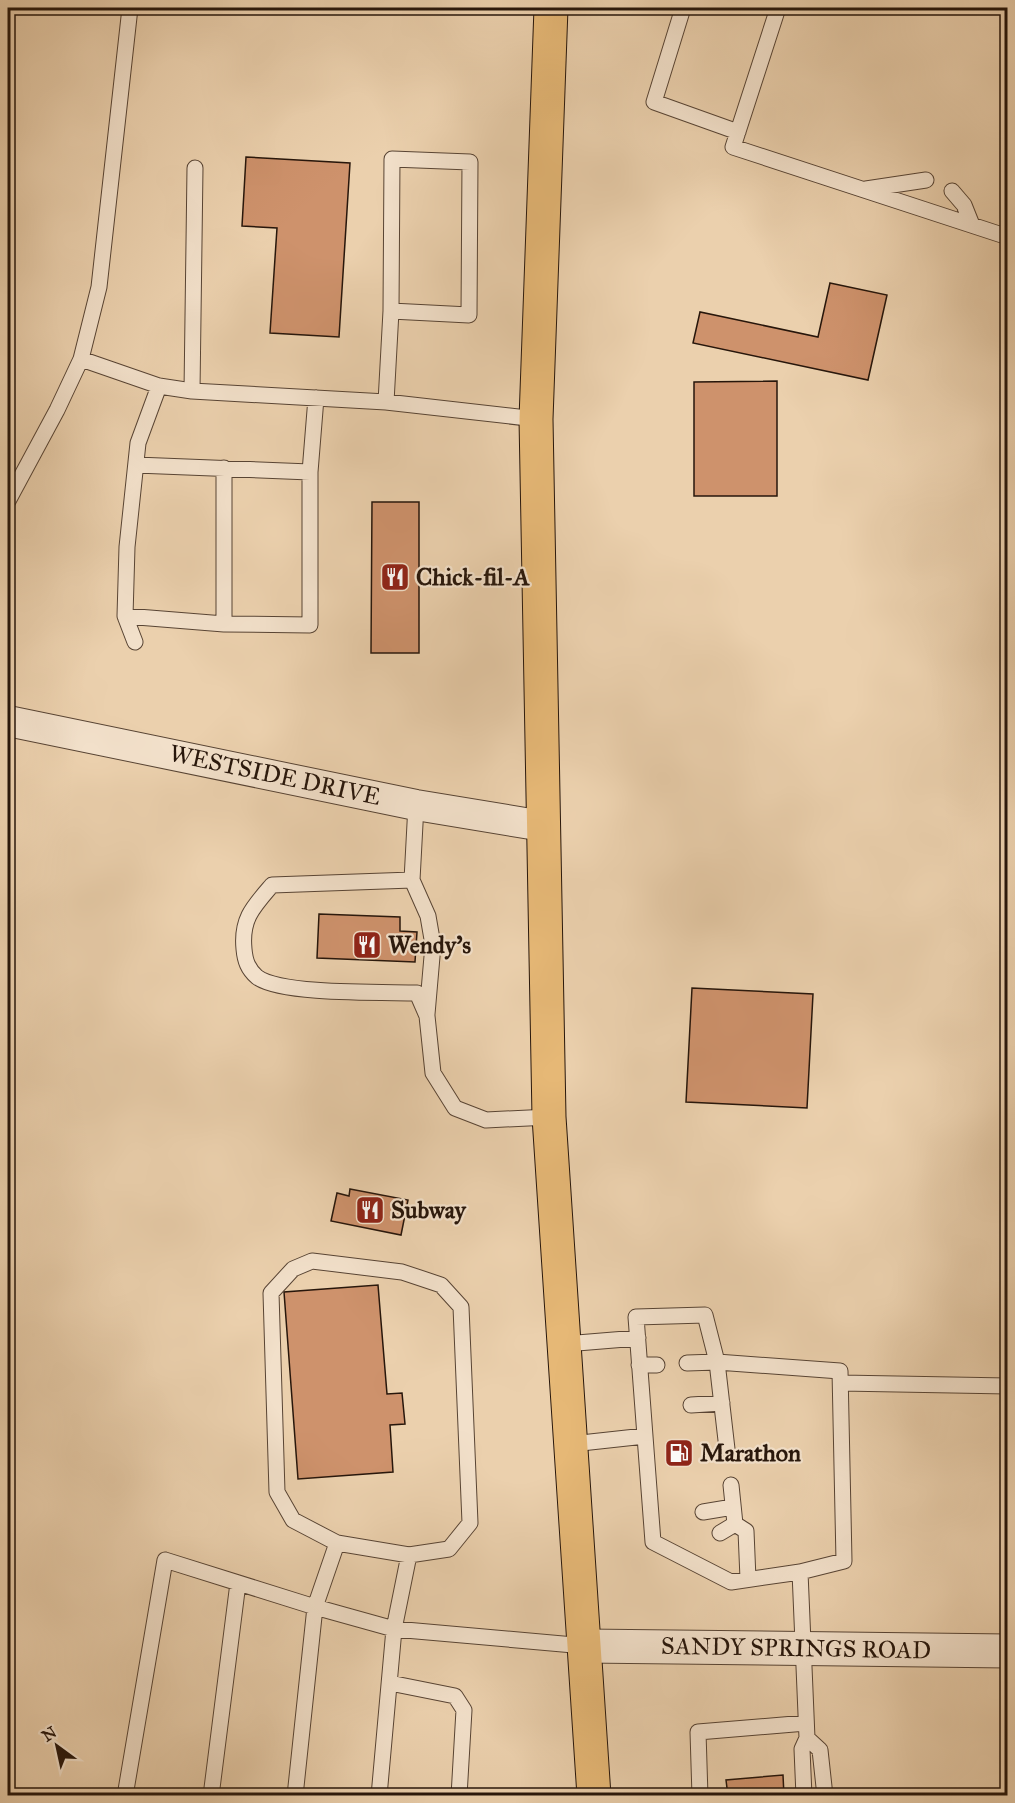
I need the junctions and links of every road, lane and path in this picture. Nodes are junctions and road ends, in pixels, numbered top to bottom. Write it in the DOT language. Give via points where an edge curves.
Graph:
graph roads {
  1 [pos="130,8"];
  2 [pos="551,8"];
  3 [pos="683,8"];
  4 [pos="778,8"];
  5 [pos="738,132"];
  6 [pos="195,168"];
  7 [pos="926,180"];
  8 [pos="863,190"];
  9 [pos="952,190"];
  10 [pos="972,225"];
  11 [pos="1008,237"];
  12 [pos="391,312"];
  13 [pos="81,359"];
  14 [pos="159,386"];
  15 [pos="192,391"];
  16 [pos="316,398"];
  17 [pos="386,402"];
  18 [pos="536,419"];
  19 [pos="136,465"];
  20 [pos="224,468"];
  21 [pos="310,472"];
  22 [pos="8,501"];
  23 [pos="125,616"];
  24 [pos="224,624"];
  25 [pos="135,642"];
  26 [pos="8,721"];
  27 [pos="416,805"];
  28 [pos="543,826"];
  29 [pos="412,880"];
  30 [pos="427,1016"];
  31 [pos="549,1117"];
  32 [pos="638,1338"];
  33 [pos="565,1344"];
  34 [pos="717,1362"];
  35 [pos="687,1363"];
  36 [pos="639,1365"];
  37 [pos="657,1365"];
  38 [pos="841,1383"];
  39 [pos="1008,1386"];
  40 [pos="722,1403"];
  41 [pos="691,1405"];
  42 [pos="645,1436"];
  43 [pos="572,1444"];
  44 [pos="727,1449"];
  45 [pos="731,1485"];
  46 [pos="733,1507"];
  47 [pos="703,1512"];
  48 [pos="735,1524"];
  49 [pos="720,1533"];
  50 [pos="337,1544"];
  51 [pos="409,1555"];
  52 [pos="800,1572"];
  53 [pos="748,1579"];
  54 [pos="238,1582"];
  55 [pos="315,1607"];
  56 [pos="394,1629"];
  57 [pos="585,1646"];
  58 [pos="804,1649"];
  59 [pos="1008,1651"];
  60 [pos="390,1683"];
  61 [pos="806,1730"];
  62 [pos="125,1796"];
  63 [pos="211,1796"];
  64 [pos="296,1796"];
  65 [pos="379,1796"];
  66 [pos="459,1796"];
  67 [pos="594,1796"];
  68 [pos="700,1796"];
  69 [pos="804,1796"];
  70 [pos="825,1796"];
  1 -- 13 [label="lane" via="99,287"];
  2 -- 18 [label="highway"];
  3 -- 5 [label="lane" via="654,102"];
  4 -- 5 [label="lane"];
  5 -- 8 [label="lane" via="733,147"];
  6 -- 15 [label="lane"];
  7 -- 8 [label="lane"];
  8 -- 10 [label="lane"];
  9 -- 10 [label="lane"];
  10 -- 11 [label="lane"];
  12 -- 12 [label="lane" via="392,159 470,162 469,315"];
  12 -- 17 [label="lane"];
  13 -- 14 [label="lane"];
  13 -- 22 [label="lane"];
  14 -- 15 [label="lane"];
  14 -- 19 [label="lane" via="138,443"];
  15 -- 16 [label="lane"];
  16 -- 17 [label="lane"];
  16 -- 21 [label="lane"];
  17 -- 18 [label="lane"];
  18 -- 28 [label="highway"];
  19 -- 20 [label="lane"];
  19 -- 23 [label="lane" via="127,547"];
  20 -- 21 [label="lane"];
  20 -- 24 [label="lane"];
  21 -- 24 [label="lane" via="310,625"];
  23 -- 24 [label="lane"];
  23 -- 25 [label="lane"];
  26 -- 27 [label="street, WESTSIDE DRIVE"];
  27 -- 28 [label="street, WESTSIDE DRIVE"];
  27 -- 29 [label="lane"];
  28 -- 31 [label="highway"];
  29 -- 30 [label="lane" via="428,916 433,945"];
  29 -- 30 [label="lane" via="272,885 253,907 242,931 245,963 258,978 288,988 417,993"];
  30 -- 31 [label="lane" via="433,1073 455,1108 486,1120"];
  31 -- 33 [label="highway"];
  32 -- 33 [label="lane"];
  32 -- 34 [label="lane" via="636,1317 705,1315"];
  32 -- 36 [label="lane"];
  33 -- 43 [label="highway"];
  34 -- 35 [label="lane"];
  34 -- 38 [label="lane" via="840,1371"];
  34 -- 40 [label="lane"];
  36 -- 37 [label="lane"];
  36 -- 42 [label="lane" via="650,1407"];
  38 -- 39 [label="lane"];
  38 -- 52 [label="lane" via="844,1561"];
  40 -- 41 [label="lane"];
  40 -- 44 [label="lane"];
  42 -- 43 [label="lane"];
  42 -- 53 [label="lane" via="655,1470 658,1519 653,1542 684,1554 731,1582"];
  43 -- 57 [label="highway"];
  45 -- 46 [label="lane"];
  46 -- 47 [label="lane"];
  46 -- 48 [label="lane"];
  48 -- 49 [label="lane"];
  48 -- 53 [label="lane" via="746,1531"];
  50 -- 51 [label="lane"];
  50 -- 51 [label="lane" via="293,1520 277,1492 270,1293 293,1269 312,1261 402,1272 441,1285 461,1307 470,1523 449,1549"];
  50 -- 55 [label="lane"];
  51 -- 56 [label="lane"];
  52 -- 53 [label="lane"];
  52 -- 58 [label="lane"];
  54 -- 55 [label="lane"];
  54 -- 62 [label="lane" via="165,1560"];
  54 -- 63 [label="lane"];
  55 -- 56 [label="lane"];
  55 -- 64 [label="lane"];
  56 -- 57 [label="lane"];
  56 -- 60 [label="lane"];
  57 -- 58 [label="street, SANDY SPRINGS ROAD"];
  57 -- 67 [label="highway"];
  58 -- 59 [label="street, SANDY SPRINGS ROAD"];
  58 -- 61 [label="lane"];
  60 -- 65 [label="lane"];
  60 -- 66 [label="lane" via="455,1696 464,1710"];
  61 -- 68 [label="lane" via="698,1732"];
  61 -- 69 [label="lane" via="802,1749"];
  61 -- 70 [label="lane" via="820,1750"];
}
